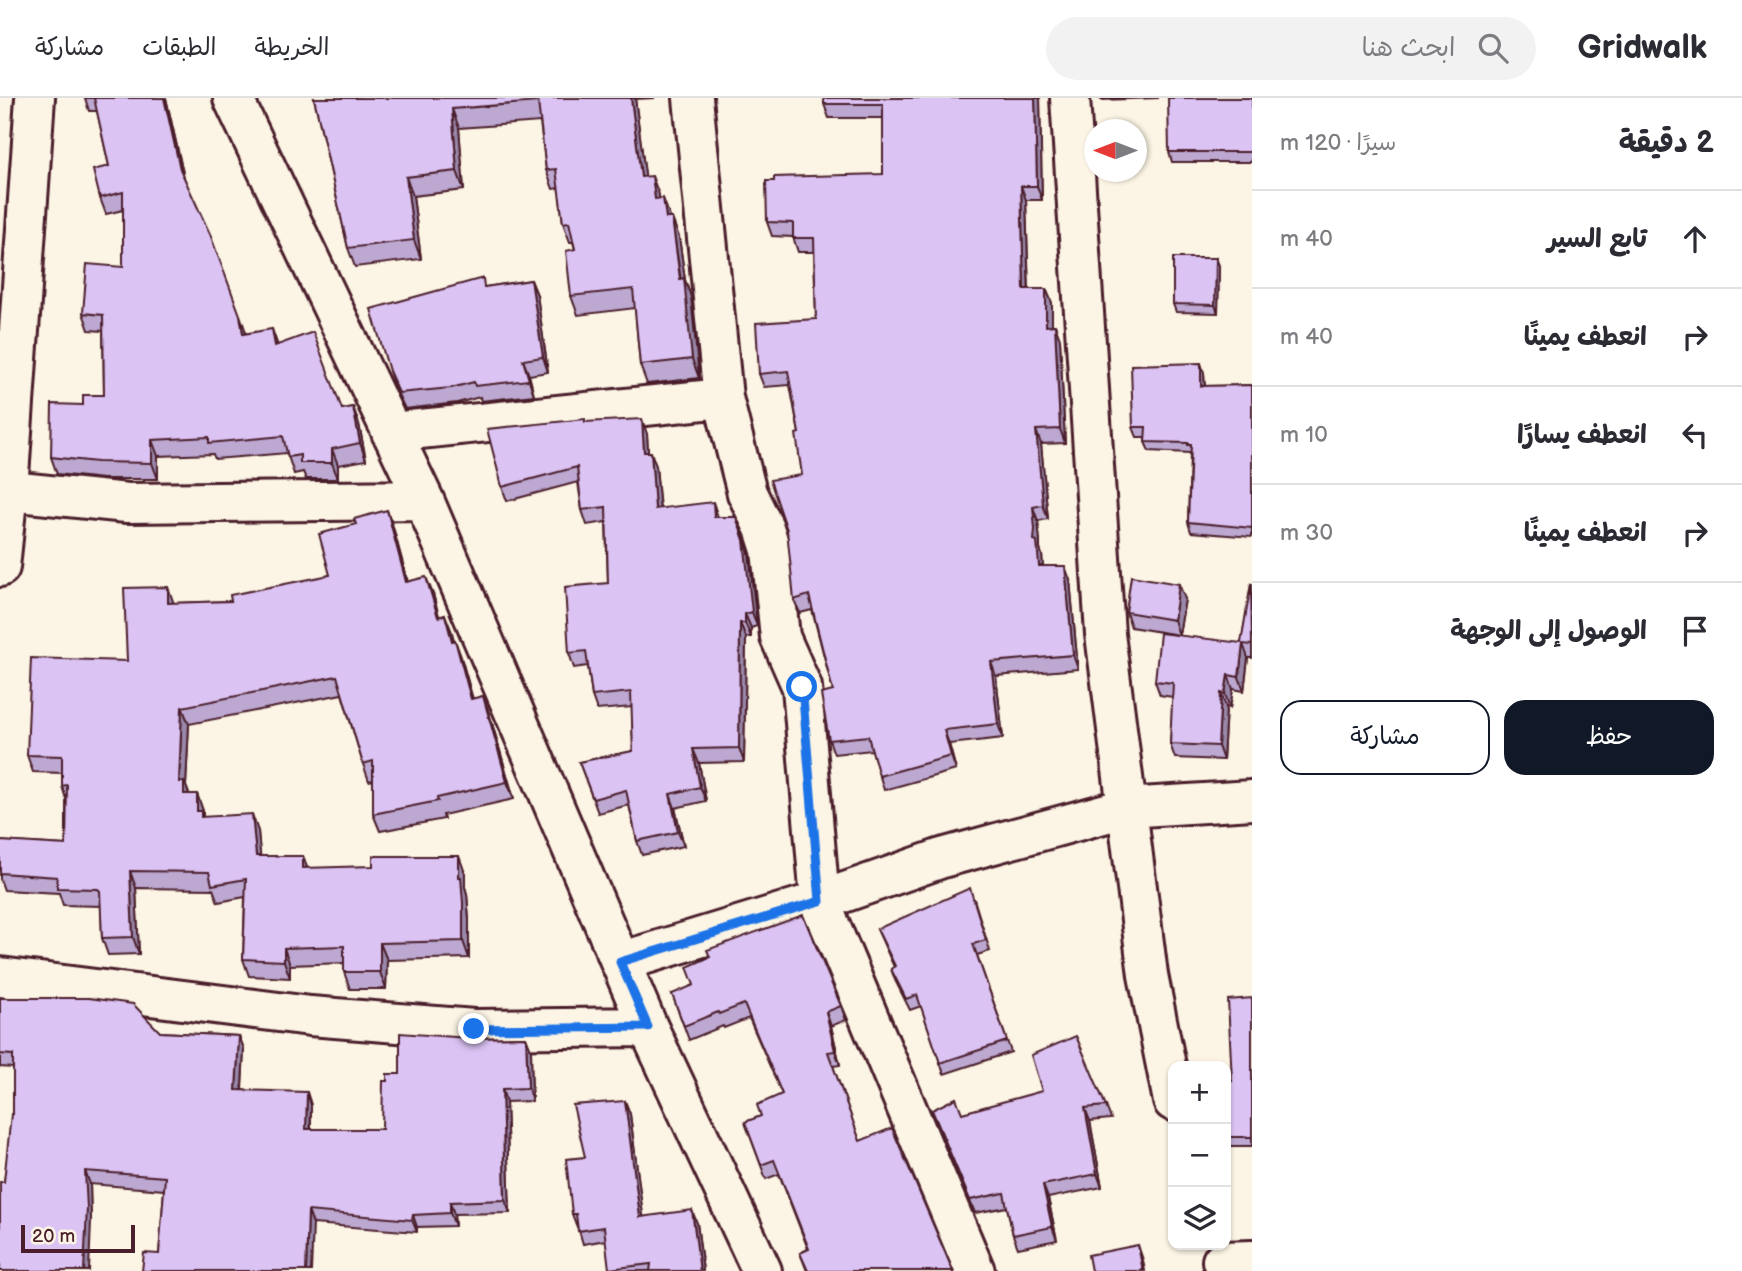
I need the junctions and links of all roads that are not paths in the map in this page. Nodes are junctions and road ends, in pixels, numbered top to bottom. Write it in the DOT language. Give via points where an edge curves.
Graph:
graph roads {
  1 [pos="35,98"];
  2 [pos="233,98"];
  3 [pos="693,98"];
  4 [pos="1070,98"];
  5 [pos="723,398"];
  6 [pos="391,432"];
  7 [pos="4,490"];
  8 [pos="424,499"];
  9 [pos="0,567"];
  10 [pos="1252,800"];
  11 [pos="1125,807"];
  12 [pos="820,901"];
  13 [pos="620,962"];
  14 [pos="0,977"];
  15 [pos="648,1027"];
  16 [pos="1168,1076"];
  17 [pos="762,1271"];
  18 [pos="975,1271"];
  1 -- 7 [label="street"];
  2 -- 6 [label="street"];
  3 -- 5 [label="street"];
  4 -- 11 [label="street" via="1105,634"];
  5 -- 6 [label="street"];
  5 -- 12 [label="street" via="747,493 771,550 780,637 802,687"];
  6 -- 8 [label="street"];
  7 -- 8 [label="street" via="127,503"];
  7 -- 9 [label="street"];
  8 -- 13 [label="street"];
  10 -- 11 [label="street"];
  11 -- 12 [label="street" via="942,858"];
  11 -- 16 [label="street" via="1148,975"];
  12 -- 13 [label="street"];
  12 -- 18 [label="street"];
  13 -- 15 [label="street"];
  14 -- 15 [label="street" via="419,1025 474,1029"];
  15 -- 17 [label="street"];
}
